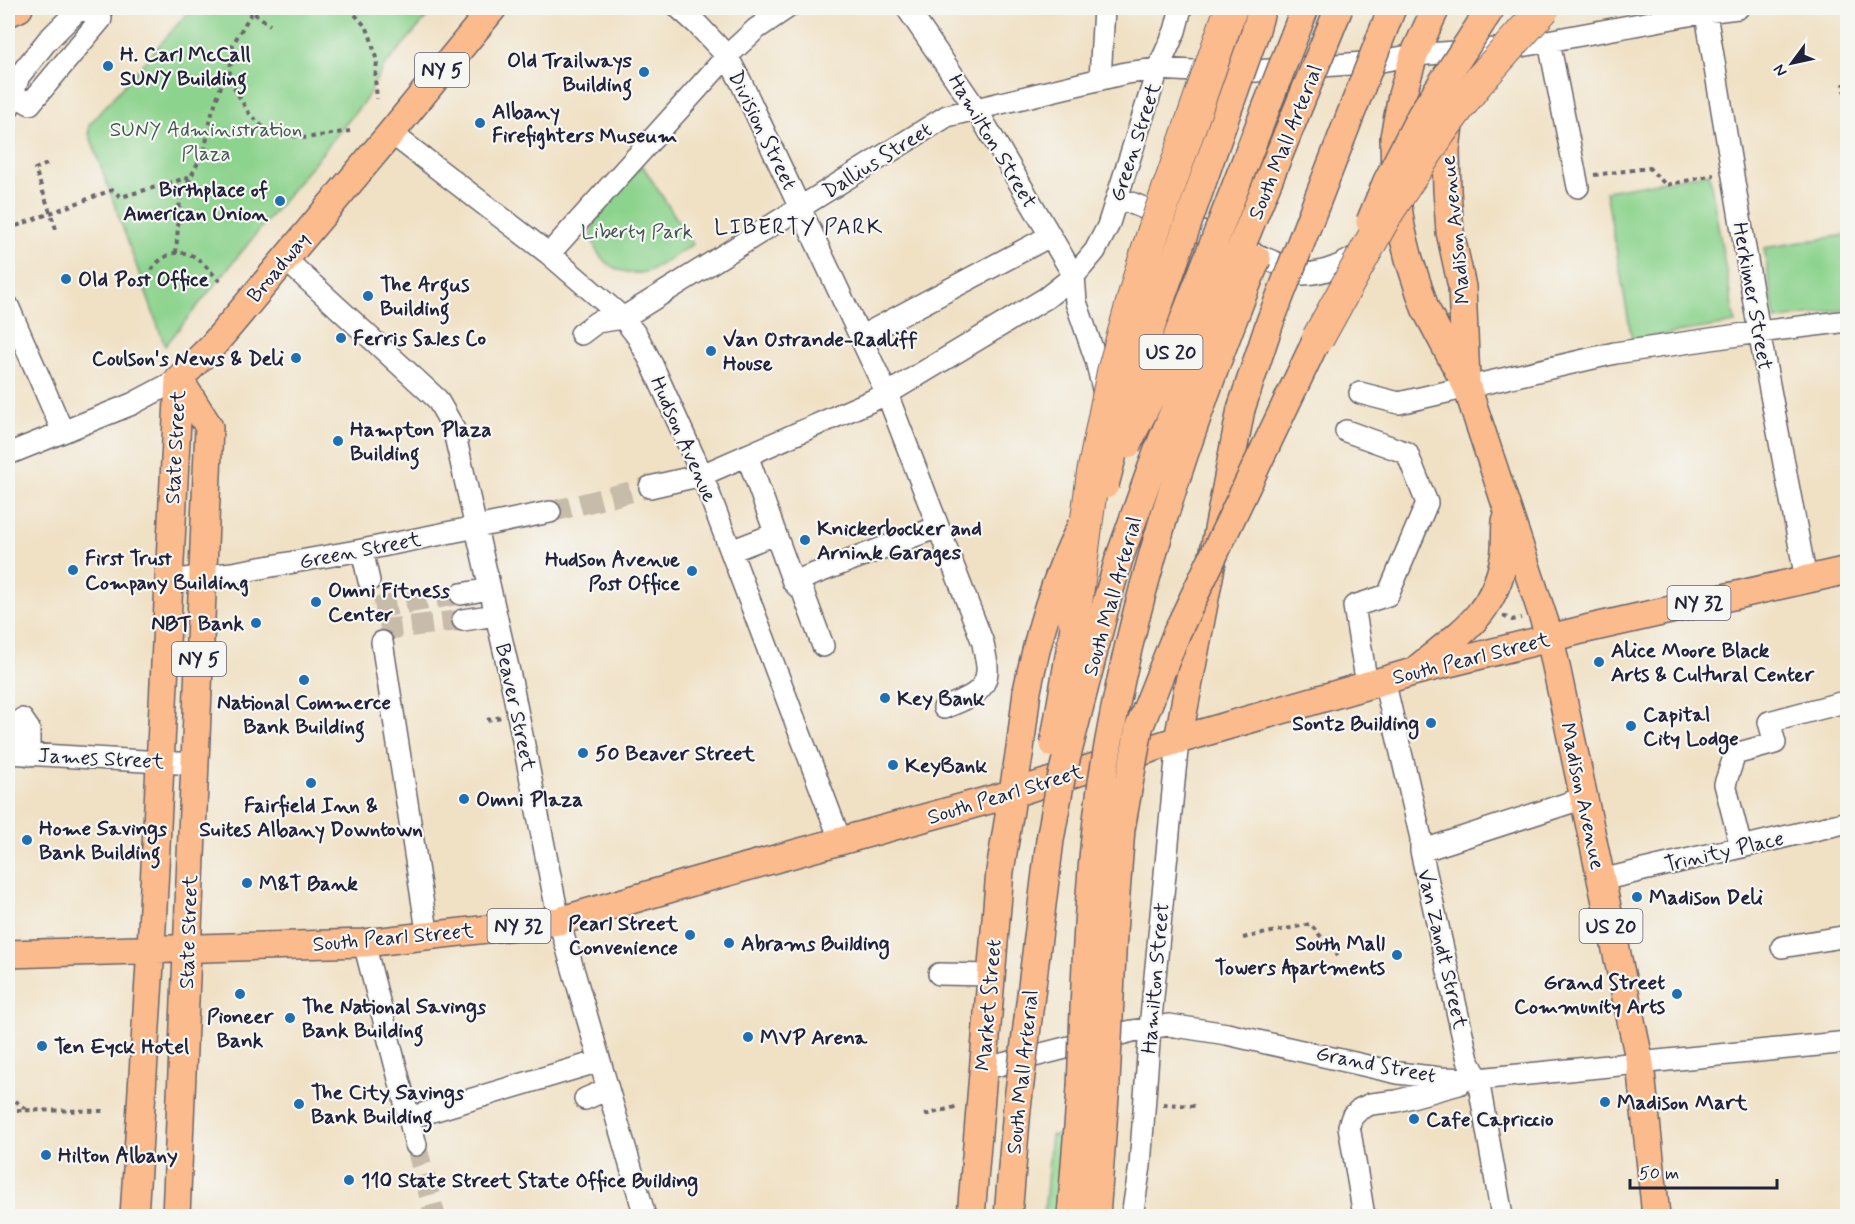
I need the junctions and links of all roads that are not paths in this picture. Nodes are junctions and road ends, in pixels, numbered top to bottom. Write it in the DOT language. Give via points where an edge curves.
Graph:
graph roads {
  1 [pos="19,8"];
  2 [pos="493,8"];
  3 [pos="679,8"];
  4 [pos="787,8"];
  5 [pos="907,8"];
  6 [pos="1104,8"];
  7 [pos="1181,8"];
  8 [pos="1231,8"];
  9 [pos="1262,8"];
  10 [pos="1305,8"];
  11 [pos="1339,8"];
  12 [pos="1358,8"];
  13 [pos="1392,8"];
  14 [pos="1436,8"];
  15 [pos="1484,8"];
  16 [pos="1491,8"];
  17 [pos="1544,8"];
  18 [pos="1738,8"];
  19 [pos="93,10"];
  20 [pos="1705,10"];
  21 [pos="8,13"];
  22 [pos="1549,42"];
  23 [pos="1463,50"];
  24 [pos="1414,55"];
  25 [pos="727,56"];
  26 [pos="1158,69"];
  27 [pos="1101,79"];
  28 [pos="10,102"];
  29 [pos="976,109"];
  30 [pos="391,133"];
  31 [pos="1577,182"];
  32 [pos="1117,196"];
  33 [pos="800,208"];
  34 [pos="1401,227"];
  35 [pos="1050,236"];
  36 [pos="549,254"];
  37 [pos="285,259"];
  38 [pos="1074,276"];
  39 [pos="8,306"];
  40 [pos="623,318"];
  41 [pos="1848,321"];
  42 [pos="1759,332"];
  43 [pos="580,334"];
  44 [pos="860,337"];
  45 [pos="1318,338"];
  46 [pos="179,379"];
  47 [pos="1467,387"];
  48 [pos="1104,393"];
  49 [pos="1360,393"];
  50 [pos="887,394"];
  51 [pos="1346,431"];
  52 [pos="63,432"];
  53 [pos="8,454"];
  54 [pos="747,455"];
  55 [pos="702,475"];
  56 [pos="650,487"];
  57 [pos="1506,508"];
  58 [pos="550,512"];
  59 [pos="938,527"];
  60 [pos="476,528"];
  61 [pos="775,534"];
  62 [pos="362,550"];
  63 [pos="731,551"];
  64 [pos="1848,570"];
  65 [pos="203,578"];
  66 [pos="1806,579"];
  67 [pos="169,581"];
  68 [pos="369,581"];
  69 [pos="793,582"];
  70 [pos="490,589"];
  71 [pos="461,594"];
  72 [pos="496,615"];
  73 [pos="1074,618"];
  74 [pos="463,620"];
  75 [pos="1550,638"];
  76 [pos="382,642"];
  77 [pos="823,646"];
  78 [pos="1413,672"];
  79 [pos="1376,683"];
  80 [pos="1848,701"];
  81 [pos="944,708"];
  82 [pos="22,719"];
  83 [pos="1178,740"];
  84 [pos="16,754"];
  85 [pos="160,762"];
  86 [pos="195,764"];
  87 [pos="1011,794"];
  88 [pos="1584,798"];
  89 [pos="1848,822"];
  90 [pos="841,842"];
  91 [pos="1741,847"];
  92 [pos="1421,851"];
  93 [pos="1601,880"];
  94 [pos="559,921"];
  95 [pos="1848,936"];
  96 [pos="428,937"];
  97 [pos="364,943"];
  98 [pos="1782,946"];
  99 [pos="187,947"];
  100 [pos="151,948"];
  101 [pos="8,954"];
  102 [pos="939,974"];
  103 [pos="991,975"];
  104 [pos="1150,1028"];
  105 [pos="1848,1042"];
  106 [pos="600,1061"];
  107 [pos="1640,1063"];
  108 [pos="983,1069"];
  109 [pos="1478,1079"];
  110 [pos="1094,1086"];
  111 [pos="608,1089"];
  112 [pos="585,1099"];
  113 [pos="1017,1108"];
  114 [pos="409,1118"];
  115 [pos="416,1146"];
  116 [pos="134,1216"];
  117 [pos="176,1216"];
  118 [pos="645,1216"];
  119 [pos="971,1216"];
  120 [pos="1008,1216"];
  121 [pos="1071,1216"];
  122 [pos="1096,1216"];
  123 [pos="1132,1216"];
  124 [pos="1364,1216"];
  125 [pos="1502,1216"];
  126 [pos="1656,1216"];
  1 -- 21 [label="main road"];
  2 -- 30 [label="main road, Broadway / NY 5"];
  3 -- 25 [label="street, Division Street"];
  4 -- 25 [label="street"];
  5 -- 29 [label="street, Hamilton Street"];
  6 -- 27 [label="street"];
  7 -- 26 [label="street"];
  8 -- 73 [label="highway, bridge" via="1143,263 1113,372 1093,473"];
  9 -- 73 [label="main road, bridge" via="1134,381 1108,469"];
  10 -- 87 [label="main road, US 20, bridge" via="1165,368 1130,441 1096,496 1050,597 1037,638"];
  11 -- 113 [label="main road, South Mall Arterial, bridge" via="1162,440 1119,559 1061,779"];
  12 -- 110 [label="main road, South Mall Arterial, bridge" via="1209,382 1160,525 1142,592 1112,724 1093,851 1088,912"];
  13 -- 83 [label="main road, bridge" via="1270,322 1241,409"];
  14 -- 24 [label="main road, Madison Avenue"];
  15 -- 23 [label="main road, Madison Avenue"];
  16 -- 45 [label="main road, bridge" via="1421,115"];
  17 -- 45 [label="highway, bridge" via="1477,83 1441,131 1387,213"];
  18 -- 20 [label="street, Green Street"];
  19 -- 28 [label="street" via="47,41 19,76"];
  20 -- 22 [label="street, Green Street"];
  20 -- 42 [label="street, Herkimer Street"];
  22 -- 23 [label="street, Green Street"];
  22 -- 31 [label="street"];
  23 -- 24 [label="street, Green Street"];
  23 -- 47 [label="main road, Madison Avenue" via="1446,150 1450,232 1462,287"];
  24 -- 26 [label="street, Green Street" via="1376,62 1230,73"];
  24 -- 34 [label="main road, Madison Avenue" via="1394,137"];
  25 -- 33 [label="street, Division Street"];
  25 -- 36 [label="street"];
  26 -- 27 [label="street, Dallius Street"];
  26 -- 32 [label="street, Green Street"];
  27 -- 29 [label="street, Dallius Street"];
  29 -- 33 [label="street, Dallius Street" via="947,116"];
  29 -- 35 [label="street, Hamilton Street"];
  30 -- 36 [label="street, Hudson Avenue"];
  30 -- 37 [label="main road, Broadway / NY 5"];
  32 -- 34 [label="street" via="1302,274 1343,266"];
  32 -- 38 [label="street, Green Street" via="1095,251"];
  33 -- 40 [label="street, Dallius Street"];
  33 -- 44 [label="street, Division Street"];
  34 -- 47 [label="main road, Madison Avenue" via="1425,308"];
  35 -- 38 [label="street, Hamilton Street"];
  35 -- 44 [label="street"];
  36 -- 40 [label="street, Hudson Avenue"];
  37 -- 46 [label="main road, Broadway / NY 5" via="214,344"];
  37 -- 60 [label="street, Beaver Street" via="438,399 453,426"];
  38 -- 48 [label="street" via="1076,302"];
  38 -- 50 [label="street, Green Street" via="1046,298"];
  39 -- 52 [label="street"];
  40 -- 43 [label="street, Dallius Street" via="597,322"];
  40 -- 55 [label="street, Hudson Avenue" via="650,360"];
  41 -- 42 [label="street"];
  42 -- 47 [label="street" via="1623,352"];
  42 -- 66 [label="street, Herkimer Street"];
  44 -- 50 [label="street, Division Street"];
  45 -- 110 [label="main road, bridge" via="1177,632 1139,728 1121,830"];
  46 -- 52 [label="street, Broadway" via="132,404"];
  46 -- 65 [label="main road, State Street / NY 5" via="209,427"];
  46 -- 67 [label="main road, State Street / NY 5"];
  47 -- 49 [label="street" via="1399,403"];
  47 -- 57 [label="main road, Madison Avenue"];
  50 -- 54 [label="street, Green Street"];
  50 -- 59 [label="street, Division Street"];
  51 -- 79 [label="street, Van Zandt Street" via="1407,453 1427,503 1388,595 1354,606"];
  52 -- 53 [label="street, Broadway"];
  54 -- 55 [label="street, Green Street"];
  54 -- 61 [label="street"];
  55 -- 56 [label="street, Green Street"];
  55 -- 63 [label="street, Hudson Avenue"];
  57 -- 75 [label="main road, Madison Avenue"];
  57 -- 78 [label="main road" via="1504,558 1492,597 1476,620"];
  58 -- 60 [label="street, Green Street"];
  59 -- 69 [label="street"];
  59 -- 81 [label="street, Division Street" via="983,643 987,672 976,693"];
  60 -- 62 [label="street, Green Street"];
  60 -- 70 [label="street, Beaver Street"];
  61 -- 63 [label="street"];
  61 -- 69 [label="street"];
  62 -- 65 [label="street, Green Street"];
  62 -- 68 [label="street"];
  63 -- 90 [label="street, Hudson Avenue"];
  64 -- 66 [label="main road, South Pearl Street / NY 32"];
  65 -- 67 [label="street, Green Street"];
  65 -- 86 [label="main road, State Street / NY 5"];
  66 -- 75 [label="main road, South Pearl Street / NY 32"];
  67 -- 85 [label="main road, State Street / NY 5"];
  69 -- 77 [label="street" via="803,592"];
  70 -- 71 [label="street"];
  70 -- 72 [label="street, Beaver Street"];
  72 -- 74 [label="street"];
  72 -- 94 [label="street, Beaver Street"];
  73 -- 113 [label="main road, bridge" via="1031,902"];
  75 -- 78 [label="main road, South Pearl Street"];
  75 -- 88 [label="main road, Madison Avenue / US 20"];
  76 -- 96 [label="street"];
  78 -- 79 [label="main road, South Pearl Street"];
  79 -- 83 [label="main road, South Pearl Street"];
  79 -- 92 [label="street, Van Zandt Street" via="1421,838"];
  80 -- 91 [label="street" via="1769,722 1775,743 1735,754 1725,784"];
  82 -- 84 [label="street" via="14,726"];
  83 -- 87 [label="main road, South Pearl Street"];
  83 -- 104 [label="street, Hamilton Street"];
  84 -- 85 [label="street, James Street"];
  85 -- 86 [label="street, James Street"];
  85 -- 100 [label="main road, State Street / NY 5"];
  86 -- 99 [label="main road, State Street / NY 5"];
  87 -- 90 [label="main road, South Pearl Street / NY 32"];
  87 -- 103 [label="main road, Market Street"];
  88 -- 92 [label="street"];
  88 -- 93 [label="main road, Madison Avenue / US 20"];
  89 -- 91 [label="street, Trinity Place"];
  90 -- 94 [label="main road, South Pearl Street / NY 32"];
  91 -- 93 [label="street, Trinity Place"];
  92 -- 109 [label="street, Van Zandt Street" via="1468,1060"];
  93 -- 107 [label="main road, Madison Avenue / US 20"];
  94 -- 96 [label="main road, South Pearl Street / NY 32"];
  94 -- 106 [label="street, Beaver Street" via="574,1003"];
  95 -- 98 [label="street"];
  96 -- 97 [label="main road, South Pearl Street / NY 32"];
  97 -- 99 [label="main road, South Pearl Street / NY 32"];
  97 -- 114 [label="street"];
  99 -- 100 [label="main road, South Pearl Street / NY 32"];
  99 -- 117 [label="main road, State Street / NY 5"];
  100 -- 101 [label="main road, NY 32"];
  100 -- 116 [label="main road, State Street / NY 5"];
  102 -- 103 [label="street"];
  103 -- 108 [label="main road, Market Street"];
  104 -- 108 [label="street, Grand Street"];
  104 -- 109 [label="street, Grand Street" via="1169,1025 1227,1034 1398,1073"];
  104 -- 123 [label="street, Hamilton Street" via="1140,1166"];
  105 -- 107 [label="street, Grand Street"];
  106 -- 111 [label="street, Beaver Street"];
  106 -- 114 [label="street"];
  107 -- 109 [label="street, Grand Street"];
  107 -- 126 [label="main road, Madison Avenue / US 20"];
  108 -- 119 [label="main road, Market Street"];
  109 -- 124 [label="street" via="1371,1104 1352,1117 1349,1126"];
  109 -- 125 [label="street, Van Zandt Street"];
  110 -- 121 [label="main road, South Mall Arterial"];
  110 -- 122 [label="main road"];
  111 -- 112 [label="street"];
  111 -- 118 [label="street, Beaver Street"];
  113 -- 120 [label="main road, South Mall Arterial"];
  114 -- 115 [label="street"];
}
